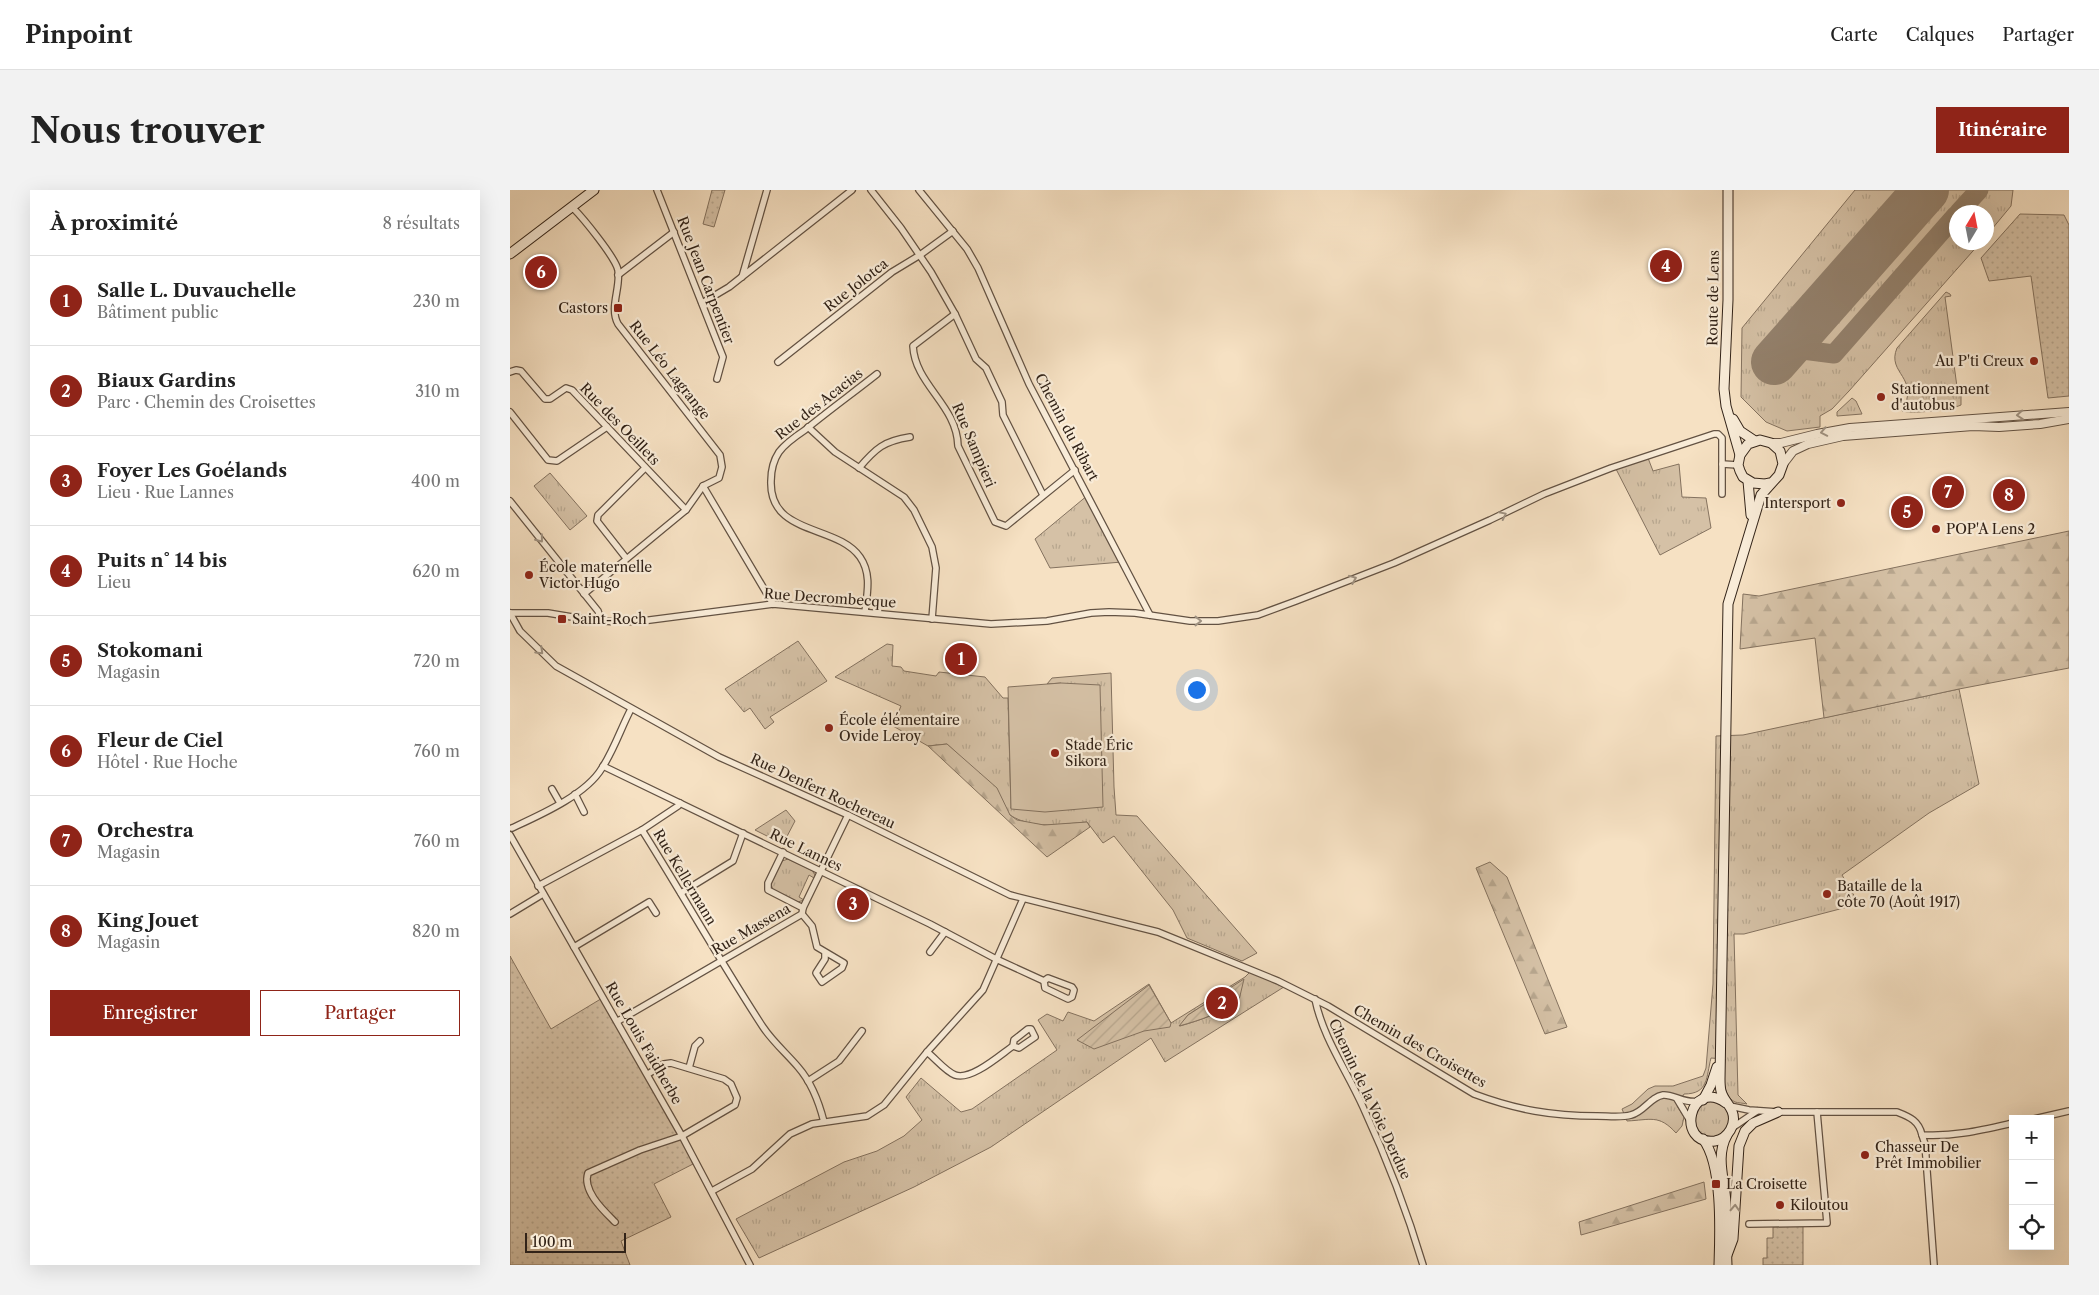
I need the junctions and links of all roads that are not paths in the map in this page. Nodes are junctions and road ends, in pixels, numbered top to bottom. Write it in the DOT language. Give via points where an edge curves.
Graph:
graph roads {
  1 [pos="594,190"];
  2 [pos="657,190"];
  3 [pos="767,190"];
  4 [pos="852,190"];
  5 [pos="871,190"];
  6 [pos="920,190"];
  7 [pos="1728,190"];
  8 [pos="573,208"];
  9 [pos="953,231"];
  10 [pos="674,232"];
  11 [pos="510,254"];
  12 [pos="920,255"];
  13 [pos="618,275"];
  14 [pos="742,277"];
  15 [pos="702,304"];
  16 [pos="955,314"];
  17 [pos="778,362"];
  18 [pos="510,372"];
  19 [pos="877,374"];
  20 [pos="717,379"];
  21 [pos="1726,406"];
  22 [pos="510,412"];
  23 [pos="2069,412"];
  24 [pos="2069,419"];
  25 [pos="607,427"];
  26 [pos="808,427"];
  27 [pos="910,437"];
  28 [pos="1755,441"];
  29 [pos="1771,443"];
  30 [pos="1740,455"];
  31 [pos="1722,464"];
  32 [pos="1783,464"];
  33 [pos="1738,465"];
  34 [pos="645,468"];
  35 [pos="859,468"];
  36 [pos="1075,470"];
  37 [pos="1748,481"];
  38 [pos="1770,482"];
  39 [pos="703,486"];
  40 [pos="1722,494"];
  41 [pos="1043,495"];
  42 [pos="510,501"];
  43 [pos="686,510"];
  44 [pos="1750,524"];
  45 [pos="626,558"];
  46 [pos="584,594"];
  47 [pos="773,604"];
  48 [pos="864,612"];
  49 [pos="510,613"];
  50 [pos="1150,615"];
  51 [pos="932,619"];
  52 [pos="602,622"];
  53 [pos="631,709"];
  54 [pos="603,766"];
  55 [pos="552,789"];
  56 [pos="575,794"];
  57 [pos="680,802"];
  58 [pos="560,803"];
  59 [pos="584,812"];
  60 [pos="848,815"];
  61 [pos="511,827"];
  62 [pos="642,830"];
  63 [pos="743,833"];
  64 [pos="510,835"];
  65 [pos="783,852"];
  66 [pos="821,871"];
  67 [pos="538,886"];
  68 [pos="681,893"];
  69 [pos="543,894"];
  70 [pos="1023,899"];
  71 [pos="803,911"];
  72 [pos="656,913"];
  73 [pos="510,914"];
  74 [pos="945,932"];
  75 [pos="1158,932"];
  76 [pos="574,947"];
  77 [pos="930,952"];
  78 [pos="825,953"];
  79 [pos="996,959"];
  80 [pos="721,961"];
  81 [pos="1044,981"];
  82 [pos="1315,999"];
  83 [pos="618,1021"];
  84 [pos="862,1031"];
  85 [pos="700,1041"];
  86 [pos="1013,1046"];
  87 [pos="927,1052"];
  88 [pos="1720,1054"];
  89 [pos="689,1068"];
  90 [pos="648,1074"];
  91 [pos="808,1081"];
  92 [pos="1677,1099"];
  93 [pos="1702,1100"];
  94 [pos="1727,1105"];
  95 [pos="1757,1111"];
  96 [pos="2069,1111"];
  97 [pos="1778,1112"];
  98 [pos="1817,1112"];
  99 [pos="2052,1115"];
  100 [pos="824,1122"];
  101 [pos="1690,1122"];
  102 [pos="2009,1124"];
  103 [pos="1730,1131"];
  104 [pos="1922,1135"];
  105 [pos="682,1136"];
  106 [pos="1703,1139"];
  107 [pos="712,1191"];
  108 [pos="615,1222"];
  109 [pos="1749,1224"];
  110 [pos="1726,1255"];
  111 [pos="750,1265"];
  112 [pos="1423,1265"];
  113 [pos="1719,1265"];
  114 [pos="1727,1265"];
  115 [pos="1934,1265"];
  1 -- 8 [label="main road"];
  2 -- 10 [label="street, Rue Jean Carpentier"];
  3 -- 14 [label="street"];
  4 -- 14 [label="street"];
  5 -- 12 [label="street"];
  6 -- 9 [label="street, Chemin du Ribart"];
  7 -- 21 [label="main road, Route de Lens"];
  8 -- 11 [label="main road"];
  8 -- 13 [label="street, Rue Léo Lagrange" via="612,258"];
  9 -- 12 [label="street, Rue Jolotca"];
  9 -- 36 [label="street, Chemin du Ribart" via="978,268 1029,384"];
  10 -- 13 [label="street"];
  10 -- 15 [label="street, Rue Jean Carpentier"];
  12 -- 16 [label="street"];
  12 -- 17 [label="street, Rue Jolotca" via="892,272"];
  13 -- 39 [label="street, Rue Léo Lagrange" via="615,311 618,324 720,456 719,478"];
  14 -- 15 [label="street"];
  15 -- 20 [label="street, Rue Jean Carpentier" via="723,357"];
  16 -- 41 [label="street" via="976,359 986,368 1002,402 1003,415"];
  16 -- 41 [label="street, Rue Sampieri" via="913,346 914,356 932,392 944,404 958,434 958,446 995,522 1006,526"];
  18 -- 25 [label="street, Rue des Oeillets" via="521,371 545,399 566,388 572,390"];
  19 -- 26 [label="street, Rue des Acacias"];
  21 -- 28 [label="main road, Route de Lens" via="1740,431"];
  21 -- 30 [label="main road, Route de Lens"];
  22 -- 25 [label="street" via="552,462 557,462"];
  23 -- 29 [label="street, one-way" via="1850,428"];
  24 -- 32 [label="street" via="2040,424 1843,436 1801,447 1793,451"];
  25 -- 34 [label="street, Rue des Oeillets"];
  26 -- 35 [label="street" via="835,452"];
  26 -- 48 [label="street, Rue des Acacias" via="779,452 771,469 770,490 780,512 791,521 852,548 861,558 868,584"];
  27 -- 35 [label="street" via="887,441"];
  28 -- 29 [label="main road"];
  28 -- 30 [label="main road"];
  29 -- 32 [label="main road" via="1780,451"];
  30 -- 33 [label="main road"];
  31 -- 33 [label="street"];
  31 -- 40 [label="street"];
  50 -- 31 [label="street, Rue Decrombecque, one-way" via="1190,621 1258,615 1394,563 1544,494 1650,454 1718,434 1722,438"];
  32 -- 38 [label="main road" via="1779,475"];
  33 -- 37 [label="main road"];
  34 -- 43 [label="street, Rue des Oeillets"];
  34 -- 45 [label="street" via="598,515 597,521"];
  35 -- 51 [label="street" via="904,497 914,510 932,548 936,568"];
  36 -- 41 [label="street, Rue Sampieri"];
  36 -- 50 [label="street, Chemin du Ribart"];
  37 -- 38 [label="main road" via="1759,485"];
  37 -- 44 [label="main road"];
  38 -- 44 [label="main road" via="1761,495"];
  39 -- 43 [label="street"];
  39 -- 47 [label="street"];
  42 -- 46 [label="street, one-way"];
  43 -- 45 [label="street"];
  44 -- 88 [label="main road" via="1730,595 1726,625"];
  45 -- 46 [label="street"];
  46 -- 52 [label="street" via="598,611"];
  47 -- 48 [label="street, Rue Decrombecque"];
  47 -- 52 [label="street, Rue Decrombecque" via="642,621"];
  48 -- 51 [label="street, Rue Decrombecque"];
  49 -- 52 [label="street, Rue Decrombecque" via="548,613"];
  49 -- 53 [label="street, Rue Denfert Rochereau, one-way" via="520,631 556,666"];
  50 -- 51 [label="street, Rue Decrombecque" via="1091,613 1012,624"];
  53 -- 54 [label="street"];
  53 -- 60 [label="street, Rue Denfert Rochereau" via="719,757"];
  54 -- 56 [label="street" via="589,784"];
  54 -- 57 [label="street, Rue Lannes"];
  55 -- 58 [label="street"];
  56 -- 58 [label="street"];
  56 -- 59 [label="street"];
  57 -- 62 [label="street"];
  57 -- 63 [label="street, Rue Lannes"];
  58 -- 61 [label="street"];
  60 -- 66 [label="street, Rue Massena"];
  60 -- 70 [label="street, Rue Denfert Rochereau"];
  61 -- 64 [label="street"];
  62 -- 67 [label="street"];
  62 -- 68 [label="street, Rue Kellermann"];
  63 -- 65 [label="street, Rue Lannes"];
  63 -- 68 [label="street" via="733,861"];
  64 -- 67 [label="street, Rue Louis Faidherbe"];
  65 -- 66 [label="street, Rue Lannes"];
  65 -- 71 [label="street" via="768,883 768,890"];
  66 -- 71 [label="street, Rue Massena"];
  66 -- 74 [label="street, Rue Lannes"];
  67 -- 69 [label="street, Rue Louis Faidherbe"];
  68 -- 80 [label="street, Rue Kellermann"];
  69 -- 73 [label="street"];
  69 -- 76 [label="street, Rue Louis Faidherbe"];
  70 -- 75 [label="street, Rue Denfert Rochereau"];
  70 -- 79 [label="street"];
  71 -- 78 [label="street" via="812,926 817,947"];
  71 -- 80 [label="street, Rue Massena"];
  72 -- 76 [label="street" via="649,902"];
  74 -- 77 [label="street"];
  74 -- 79 [label="street, Rue Lannes"];
  75 -- 82 [label="street, Chemin des Croisettes" via="1249,968"];
  76 -- 83 [label="street, Rue Louis Faidherbe"];
  78 -- 78 [label="street" via="816,973 822,982 844,965 842,960"];
  79 -- 81 [label="street, Rue Lannes"];
  79 -- 87 [label="street" via="983,990"];
  80 -- 83 [label="street, Rue Massena"];
  80 -- 91 [label="street, Rue Kellermann" via="773,1041"];
  81 -- 81 [label="street" via="1046,988 1068,999 1072,997 1072,986 1052,978"];
  82 -- 92 [label="street, Chemin des Croisettes" via="1466,1090 1499,1104 1564,1116 1622,1116 1636,1114 1658,1097 1669,1095"];
  82 -- 112 [label="street, Chemin de la Voie Derdue" via="1325,1032 1389,1164"];
  83 -- 90 [label="street, Rue Louis Faidherbe"];
  84 -- 91 [label="street" via="839,1060"];
  85 -- 89 [label="street" via="695,1046"];
  86 -- 87 [label="street" via="963,1077 954,1074"];
  87 -- 100 [label="street" via="895,1094 878,1110 867,1116"];
  88 -- 93 [label="main road" via="1711,1085"];
  88 -- 94 [label="main road" via="1721,1090"];
  89 -- 90 [label="street" via="664,1064"];
  89 -- 105 [label="street" via="724,1079 731,1084 738,1098 735,1105"];
  90 -- 105 [label="street, Rue Louis Faidherbe"];
  91 -- 100 [label="street, Rue Kellermann"];
  92 -- 93 [label="street, Chemin des Croisettes" via="1687,1102"];
  92 -- 101 [label="street"];
  93 -- 94 [label="main road" via="1718,1099"];
  93 -- 101 [label="main road" via="1692,1110"];
  94 -- 95 [label="street"];
  94 -- 103 [label="main road" via="1733,1116"];
  95 -- 97 [label="street"];
  95 -- 103 [label="street"];
  96 -- 99 [label="street"];
  97 -- 98 [label="street"];
  110 -- 97 [label="main road, one-way" via="1733,1239 1738,1146 1753,1123"];
  98 -- 104 [label="street" via="1897,1112 1911,1117"];
  98 -- 109 [label="street" via="1827,1223"];
  100 -- 107 [label="street" via="790,1134 752,1169"];
  101 -- 106 [label="main road" via="1694,1132"];
  102 -- 104 [label="street" via="1958,1135"];
  103 -- 106 [label="main road" via="1716,1141"];
  103 -- 110 [label="main road" via="1721,1154 1726,1203"];
  104 -- 115 [label="street"];
  105 -- 107 [label="street, Rue Louis Faidherbe"];
  105 -- 108 [label="street" via="588,1173 587,1182 592,1195"];
  106 -- 113 [label="main road" via="1713,1157 1719,1203"];
  107 -- 111 [label="street, Rue Louis Faidherbe"];
  110 -- 114 [label="main road"];
}
